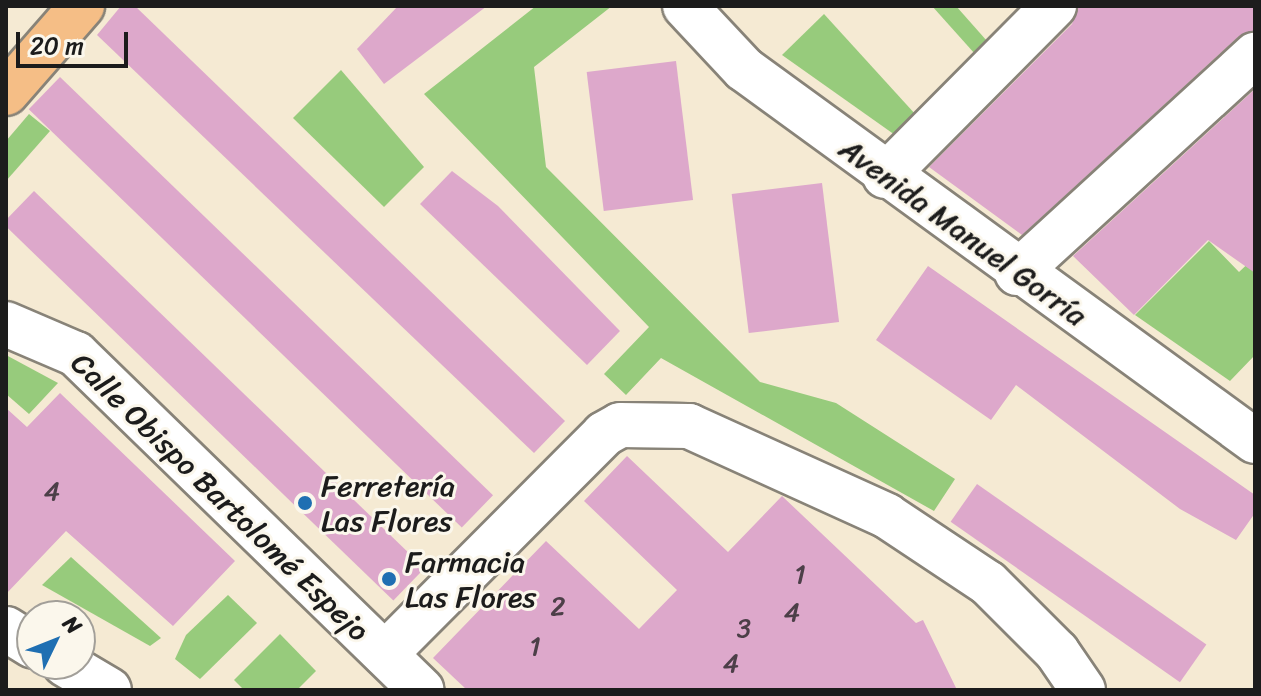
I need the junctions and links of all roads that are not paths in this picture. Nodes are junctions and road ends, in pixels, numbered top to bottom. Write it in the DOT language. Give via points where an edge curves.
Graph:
graph roads {
  1 [pos="82,6"];
  2 [pos="685,6"];
  3 [pos="1054,6"];
  4 [pos="1255,55"];
  5 [pos="6,93"];
  6 [pos="885,176"];
  7 [pos="1017,273"];
  8 [pos="6,324"];
  9 [pos="1255,441"];
  10 [pos="385,654"];
  11 [pos="91,680"];
  12 [pos="109,690"];
  13 [pos="421,690"];
  14 [pos="1083,690"];
  1 -- 5 [label="main road"];
  2 -- 6 [label="street, Avenida Manuel Gorría" via="744,69"];
  3 -- 6 [label="street"];
  4 -- 7 [label="street"];
  6 -- 7 [label="street, Avenida Manuel Gorría"];
  7 -- 9 [label="street, Avenida Manuel Gorría"];
  8 -- 10 [label="street, Calle Obispo Bartolomé Espejo" via="76,354"];
  10 -- 13 [label="street, Calle Obispo Bartolomé Espejo"];
  10 -- 14 [label="street" via="604,434 620,425 689,426 887,516 988,583 1057,652"];
  11 -- 12 [label="street"];
}
